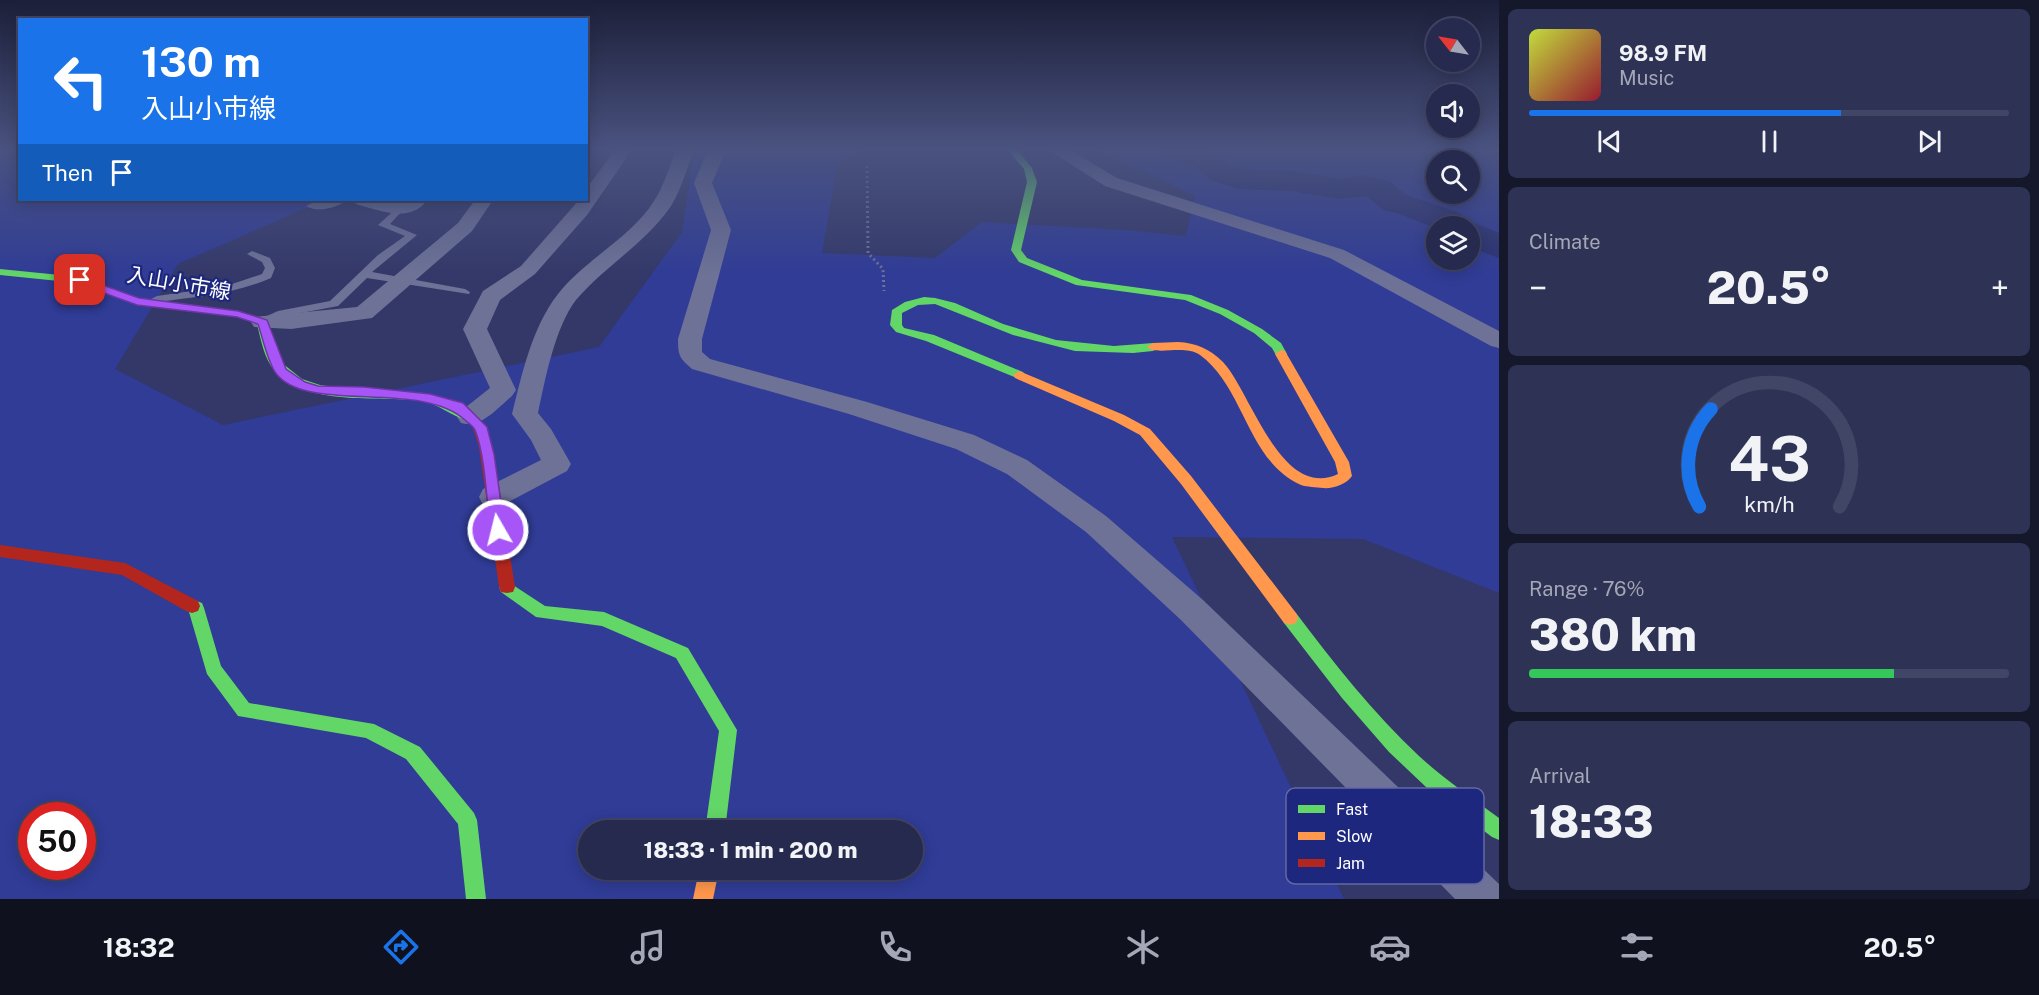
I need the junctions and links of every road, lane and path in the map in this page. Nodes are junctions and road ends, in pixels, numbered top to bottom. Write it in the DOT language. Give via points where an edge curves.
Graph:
graph roads {
  1 [pos="668,192"];
  2 [pos="706,192"];
  3 [pos="867,192"];
  4 [pos="1030,192"];
  5 [pos="1142,192"];
  6 [pos="340,201"];
  7 [pos="367,201"];
  8 [pos="416,201"];
  9 [pos="483,201"];
  10 [pos="583,201"];
  11 [pos="311,206"];
  12 [pos="399,209"];
  13 [pos="252,254"];
  14 [pos="0,272"];
  15 [pos="364,274"];
  16 [pos="404,281"];
  17 [pos="465,292"];
  18 [pos="137,302"];
  19 [pos="262,322"];
  20 [pos="896,325"];
  21 [pos="1499,341"];
  22 [pos="470,417"];
  23 [pos="493,497"];
  24 [pos="0,551"];
  25 [pos="1372,788"];
  26 [pos="1445,788"];
  27 [pos="1484,818"];
  28 [pos="717,820"];
  29 [pos="1499,830"];
  30 [pos="707,880"];
  31 [pos="1469,884"];
  32 [pos="477,899"];
  33 [pos="704,899"];
  34 [pos="1484,899"];
  1 -- 23 [label="street" via="647,222 567,297 552,322 525,414 543,436 557,464"];
  2 -- 25 [label="street" via="721,230 690,339 690,354 701,364 965,442 1017,467 1096,524 1192,610"];
  3 -- 20 [label="path" via="868,253 883,269 885,313"];
  4 -- 20 [label="street" via="1016,250 1018,256 1080,282 1187,297 1258,331 1277,346 1289,366 1342,462 1345,476 1328,483 1315,482 1299,479 1285,468 1266,445 1226,374 1212,358 1190,345 1118,352 1083,349 999,326 944,302 902,306 896,312"];
  5 -- 21 [label="street" via="1337,254"];
  6 -- 11 [label="lane"];
  7 -- 12 [label="street"];
  8 -- 12 [label="street"];
  9 -- 16 [label="street" via="465,227"];
  10 -- 22 [label="street" via="528,270 491,296 475,329 503,390"];
  12 -- 15 [label="lane" via="383,225 412,236"];
  13 -- 18 [label="lane" via="266,260 270,268 267,276 244,287"];
  14 -- 18 [label="street, 入山小市線" via="80,280"];
  15 -- 16 [label="lane"];
  15 -- 19 [label="lane" via="334,304 282,313"];
  16 -- 17 [label="lane"];
  16 -- 19 [label="street" via="364,313"];
  18 -- 19 [label="street, 入山小市線" via="238,314"];
  19 -- 22 [label="street" via="281,371 301,385 317,390 430,398 458,406"];
  20 -- 26 [label="street" via="900,330 930,338 1145,432 1380,731"];
  22 -- 23 [label="street" via="480,427"];
  23 -- 28 [label="street" via="507,587 542,612 604,619 682,653 728,730"];
  24 -- 32 [label="street" via="125,569 196,608 213,669 244,710 368,730 413,753 467,820"];
  27 -- 29 [label="street"];
  30 -- 33 [label="street"];
  31 -- 34 [label="street"];
}
